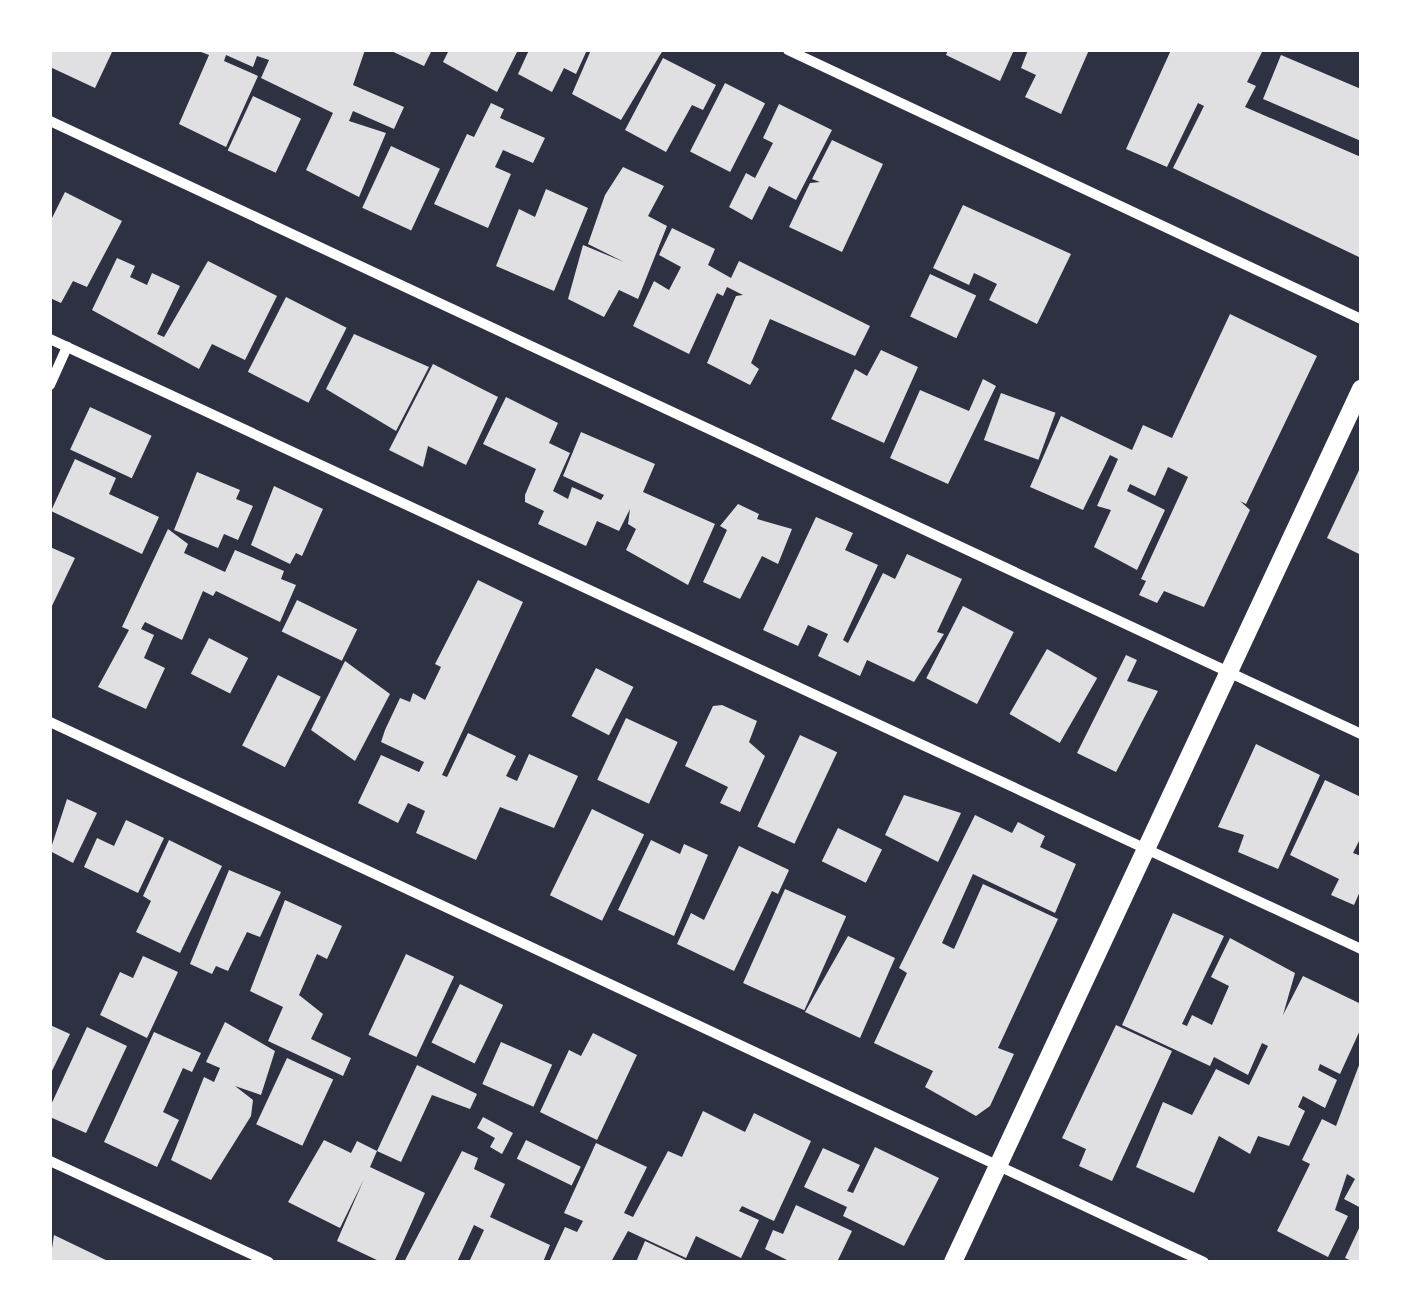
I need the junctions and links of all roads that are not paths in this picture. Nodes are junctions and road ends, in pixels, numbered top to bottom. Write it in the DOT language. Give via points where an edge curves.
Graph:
graph roads {
  1 [pos="788,50"];
  2 [pos="50,121"];
  3 [pos="1361,319"];
  4 [pos="50,339"];
  5 [pos="68,347"];
  6 [pos="50,385"];
  7 [pos="1361,388"];
  8 [pos="1229,672"];
  9 [pos="50,722"];
  10 [pos="1361,734"];
  11 [pos="1146,849"];
  12 [pos="1361,949"];
  13 [pos="50,1160"];
  14 [pos="998,1166"];
  15 [pos="269,1262"];
  16 [pos="953,1262"];
  17 [pos="1204,1262"];
  1 -- 3 [label="street"];
  2 -- 8 [label="street"];
  4 -- 5 [label="street"];
  5 -- 6 [label="street"];
  5 -- 11 [label="street"];
  7 -- 8 [label="street"];
  8 -- 10 [label="street"];
  8 -- 11 [label="street"];
  9 -- 14 [label="street"];
  11 -- 12 [label="street"];
  11 -- 14 [label="street"];
  13 -- 15 [label="street"];
  14 -- 16 [label="street"];
  14 -- 17 [label="street"];
}
